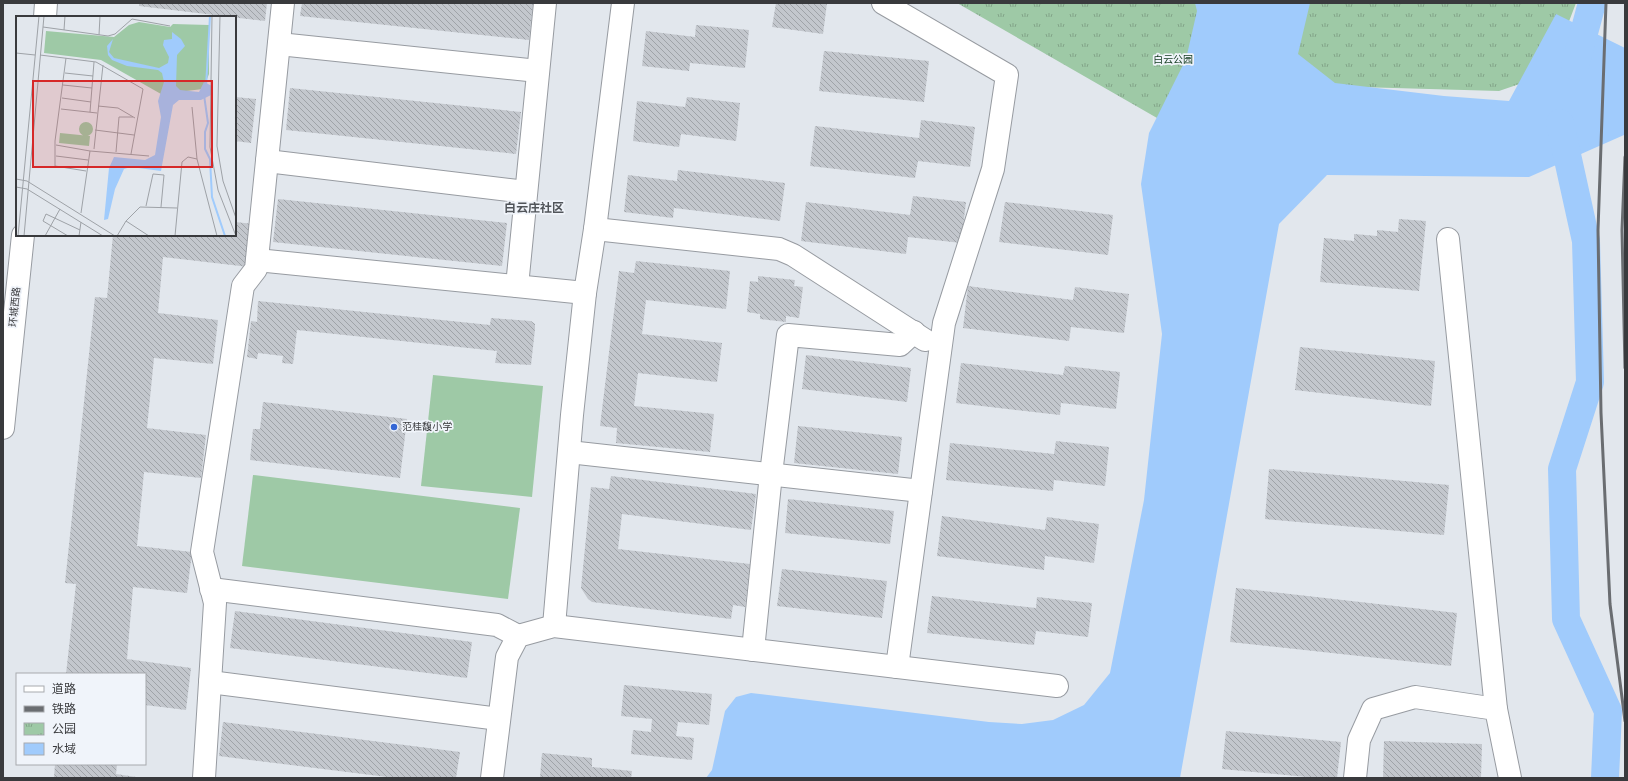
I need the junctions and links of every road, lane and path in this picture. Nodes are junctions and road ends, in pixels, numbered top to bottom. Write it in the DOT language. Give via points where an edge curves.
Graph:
graph roads {
  1 [pos="46,3"];
  2 [pos="283,3"];
  3 [pos="545,3"];
  4 [pos="623,3"];
  5 [pos="883,3"];
  6 [pos="45,16"];
  7 [pos="279,44"];
  8 [pos="538,71"];
  9 [pos="267,161"];
  10 [pos="526,192"];
  11 [pos="595,229"];
  12 [pos="23,236"];
  13 [pos="1448,239"];
  14 [pos="257,260"];
  15 [pos="517,286"];
  16 [pos="585,293"];
  17 [pos="914,332"];
  18 [pos="940,349"];
  19 [pos="3,428"];
  20 [pos="569,452"];
  21 [pos="771,474"];
  22 [pos="921,491"];
  23 [pos="211,589"];
  24 [pos="554,626"];
  25 [pos="518,636"];
  26 [pos="753,650"];
  27 [pos="897,667"];
  28 [pos="210,682"];
  29 [pos="1057,686"];
  30 [pos="1496,708"];
  31 [pos="499,719"];
  32 [pos="204,778"];
  33 [pos="492,778"];
  34 [pos="1355,778"];
  35 [pos="1510,778"];
  1 -- 6 [label="street"];
  2 -- 7 [label="street"];
  3 -- 8 [label="street"];
  4 -- 11 [label="street"];
  5 -- 18 [label="street" via="1007,76 993,169 944,323"];
  7 -- 8 [label="street"];
  7 -- 9 [label="street"];
  8 -- 10 [label="street"];
  9 -- 10 [label="street"];
  9 -- 14 [label="street"];
  10 -- 15 [label="street"];
  11 -- 16 [label="street"];
  11 -- 17 [label="street" via="779,249 793,255"];
  12 -- 19 [label="street, 环城西路"];
  13 -- 30 [label="street"];
  14 -- 15 [label="street"];
  14 -- 23 [label="street" via="256,269 243,286 202,552"];
  15 -- 16 [label="street"];
  16 -- 20 [label="street"];
  17 -- 18 [label="street"];
  17 -- 21 [label="street" via="900,345 788,335"];
  18 -- 22 [label="street"];
  20 -- 21 [label="street"];
  20 -- 24 [label="street"];
  21 -- 22 [label="street"];
  21 -- 26 [label="street"];
  22 -- 27 [label="street"];
  23 -- 25 [label="street" via="497,625"];
  23 -- 28 [label="street" via="215,603"];
  24 -- 25 [label="street"];
  24 -- 26 [label="street"];
  25 -- 31 [label="street" via="507,657"];
  26 -- 27 [label="street"];
  27 -- 29 [label="street"];
  28 -- 31 [label="street"];
  28 -- 32 [label="street"];
  30 -- 34 [label="street" via="1415,697 1373,708 1359,740"];
  30 -- 35 [label="street"];
  31 -- 33 [label="street"];
}
